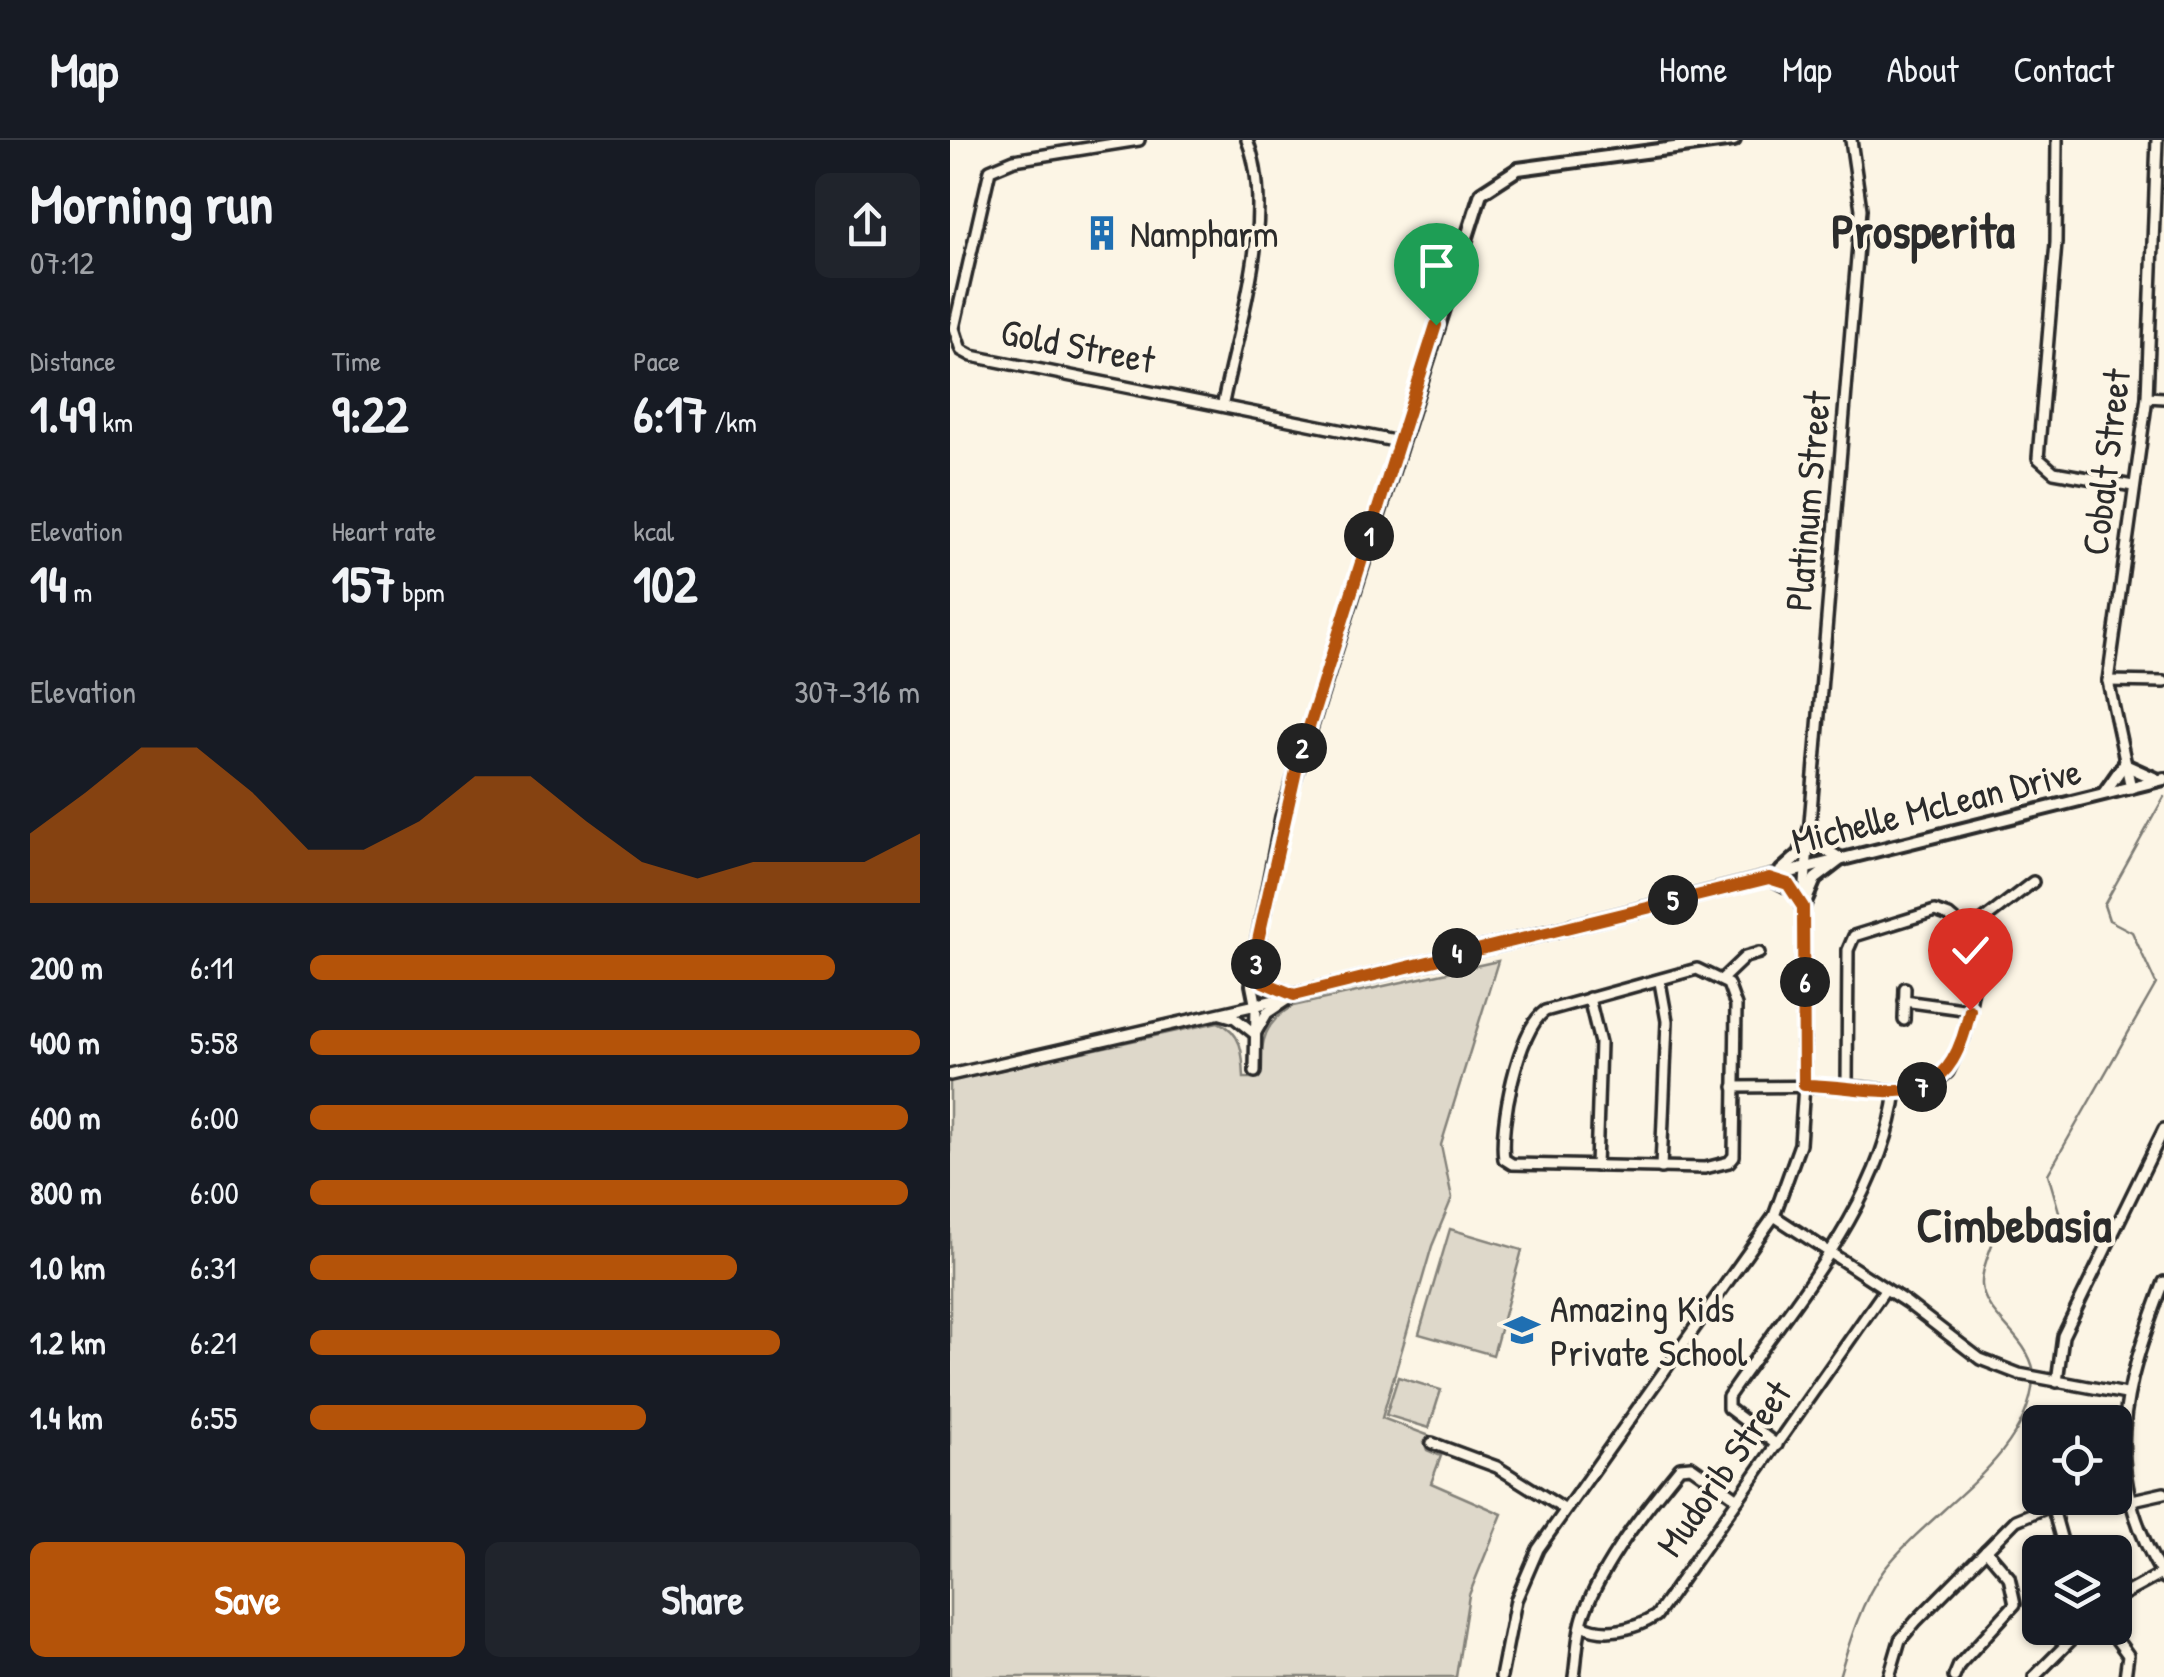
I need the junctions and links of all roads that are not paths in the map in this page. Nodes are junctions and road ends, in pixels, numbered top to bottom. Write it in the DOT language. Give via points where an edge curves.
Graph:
graph roads {
  1 [pos="1139,140"];
  2 [pos="1247,140"];
  3 [pos="1734,140"];
  4 [pos="1851,140"];
  5 [pos="2057,140"];
  6 [pos="2157,140"];
  7 [pos="2147,397"];
  8 [pos="2164,398"];
  9 [pos="1223,403"];
  10 [pos="1399,442"];
  11 [pos="2133,486"];
  12 [pos="2108,681"];
  13 [pos="2164,682"];
  14 [pos="2125,764"];
  15 [pos="2162,780"];
  16 [pos="2130,788"];
  17 [pos="2104,794"];
  18 [pos="1811,828"];
  19 [pos="1840,860"];
  20 [pos="1806,868"];
  21 [pos="1769,878"];
  22 [pos="2033,882"];
  23 [pos="1803,907"];
  24 [pos="1968,932"];
  25 [pos="1759,953"];
  26 [pos="1256,962"];
  27 [pos="1722,979"];
  28 [pos="1660,982"];
  29 [pos="1905,988"];
  30 [pos="1294,995"];
  31 [pos="1589,998"];
  32 [pos="1904,1002"];
  33 [pos="1256,1005"];
  34 [pos="1970,1010"];
  35 [pos="1217,1013"];
  36 [pos="1904,1020"];
  37 [pos="1255,1034"];
  38 [pos="1255,1072"];
  39 [pos="950,1074"];
  40 [pos="1804,1085"];
  41 [pos="1847,1086"];
  42 [pos="1734,1087"];
  43 [pos="1896,1091"];
  44 [pos="2164,1129"];
  45 [pos="1596,1166"];
  46 [pos="1661,1168"];
  47 [pos="1774,1216"];
  48 [pos="1831,1253"];
  49 [pos="2164,1282"];
  50 [pos="1884,1290"];
  51 [pos="2057,1382"];
  52 [pos="2126,1394"];
  53 [pos="2125,1405"];
  54 [pos="1432,1442"];
  55 [pos="1777,1445"];
  56 [pos="2164,1493"];
  57 [pos="1738,1498"];
  58 [pos="2132,1500"];
  59 [pos="1564,1510"];
  60 [pos="2132,1510"];
  61 [pos="2025,1515"];
  62 [pos="1986,1550"];
  63 [pos="2163,1576"];
  64 [pos="2132,1592"];
  65 [pos="1582,1626"];
  66 [pos="2066,1645"];
  67 [pos="2120,1645"];
  68 [pos="1501,1677"];
  69 [pos="1574,1677"];
  70 [pos="1889,1677"];
  71 [pos="1954,1677"];
  72 [pos="2034,1677"];
  73 [pos="2125,1677"];
  1 -- 9 [label="street, Gold Street" via="1014,160 990,170 954,339 972,356"];
  2 -- 9 [label="street" via="1259,213"];
  3 -- 10 [label="street" via="1518,170 1481,194"];
  4 -- 18 [label="street, Platinum Street" via="1862,209"];
  5 -- 11 [label="street" via="2056,258 2038,458 2054,472"];
  6 -- 7 [label="street, Cobalt Street"];
  7 -- 8 [label="street"];
  7 -- 11 [label="street, Cobalt Street"];
  9 -- 10 [label="street, Gold Street"];
  10 -- 26 [label="street" via="1282,817"];
  11 -- 12 [label="street, Cobalt Street"];
  12 -- 13 [label="street"];
  12 -- 14 [label="street, Cobalt Street"];
  14 -- 15 [label="street"];
  14 -- 16 [label="street, Cobalt Street"];
  14 -- 17 [label="street"];
  15 -- 16 [label="street, Michelle McLean Drive"];
  16 -- 17 [label="street, Michelle McLean Drive"];
  17 -- 19 [label="street, Michelle McLean Drive"];
  18 -- 19 [label="street" via="1819,846"];
  18 -- 20 [label="street, Platinum Street"];
  18 -- 21 [label="street" via="1800,854"];
  19 -- 20 [label="street, Michelle McLean Drive"];
  19 -- 23 [label="street" via="1816,879"];
  20 -- 21 [label="street, Michelle McLean Drive"];
  20 -- 23 [label="street, Platinum Street"];
  21 -- 23 [label="street" via="1788,884"];
  21 -- 30 [label="street, Michelle McLean Drive"];
  22 -- 24 [label="street"];
  23 -- 40 [label="street, Platinum Street"];
  24 -- 34 [label="street" via="1978,964"];
  24 -- 41 [label="street" via="1934,911 1854,936 1848,950"];
  25 -- 27 [label="street"];
  26 -- 30 [label="street" via="1263,982"];
  26 -- 33 [label="street"];
  27 -- 28 [label="street" via="1697,970"];
  27 -- 42 [label="street" via="1736,1006"];
  28 -- 31 [label="street"];
  28 -- 46 [label="street" via="1667,1021"];
  29 -- 32 [label="street"];
  30 -- 33 [label="street, Michelle McLean Drive"];
  30 -- 37 [label="street"];
  31 -- 45 [label="street" via="1600,1043"];
  31 -- 45 [label="street" via="1545,1010 1530,1026 1502,1152 1512,1164"];
  32 -- 34 [label="street"];
  32 -- 36 [label="street"];
  33 -- 35 [label="street"];
  33 -- 37 [label="street"];
  34 -- 43 [label="street" via="1948,1072 1932,1085"];
  35 -- 37 [label="street"];
  35 -- 39 [label="street"];
  37 -- 38 [label="street"];
  40 -- 41 [label="street"];
  40 -- 42 [label="street"];
  40 -- 47 [label="street, Platinum Street" via="1800,1144"];
  41 -- 43 [label="street"];
  42 -- 46 [label="street" via="1730,1162"];
  43 -- 48 [label="street" via="1892,1125"];
  44 -- 51 [label="street" via="2063,1336"];
  45 -- 46 [label="street"];
  47 -- 48 [label="street"];
  47 -- 59 [label="street, Platinum Street"];
  48 -- 50 [label="street"];
  48 -- 55 [label="street" via="1728,1397 1728,1408"];
  49 -- 52 [label="street"];
  50 -- 51 [label="street" via="1980,1358"];
  50 -- 55 [label="street, Mudorib Street"];
  51 -- 52 [label="street"];
  52 -- 53 [label="street"];
  54 -- 59 [label="street" via="1509,1474"];
  55 -- 57 [label="street, Mudorib Street"];
  56 -- 58 [label="street"];
  57 -- 65 [label="street, Mudorib Street" via="1656,1616 1608,1631"];
  57 -- 65 [label="street" via="1691,1466 1680,1467 1612,1561"];
  59 -- 68 [label="street, Platinum Street" via="1516,1600"];
  60 -- 63 [label="street"];
  61 -- 62 [label="street"];
  62 -- 70 [label="street" via="1902,1636"];
  62 -- 71 [label="street" via="2009,1577 2015,1604"];
  63 -- 64 [label="street"];
  65 -- 69 [label="street"];
  66 -- 72 [label="street"];
  67 -- 73 [label="street" via="2130,1659"];
}
